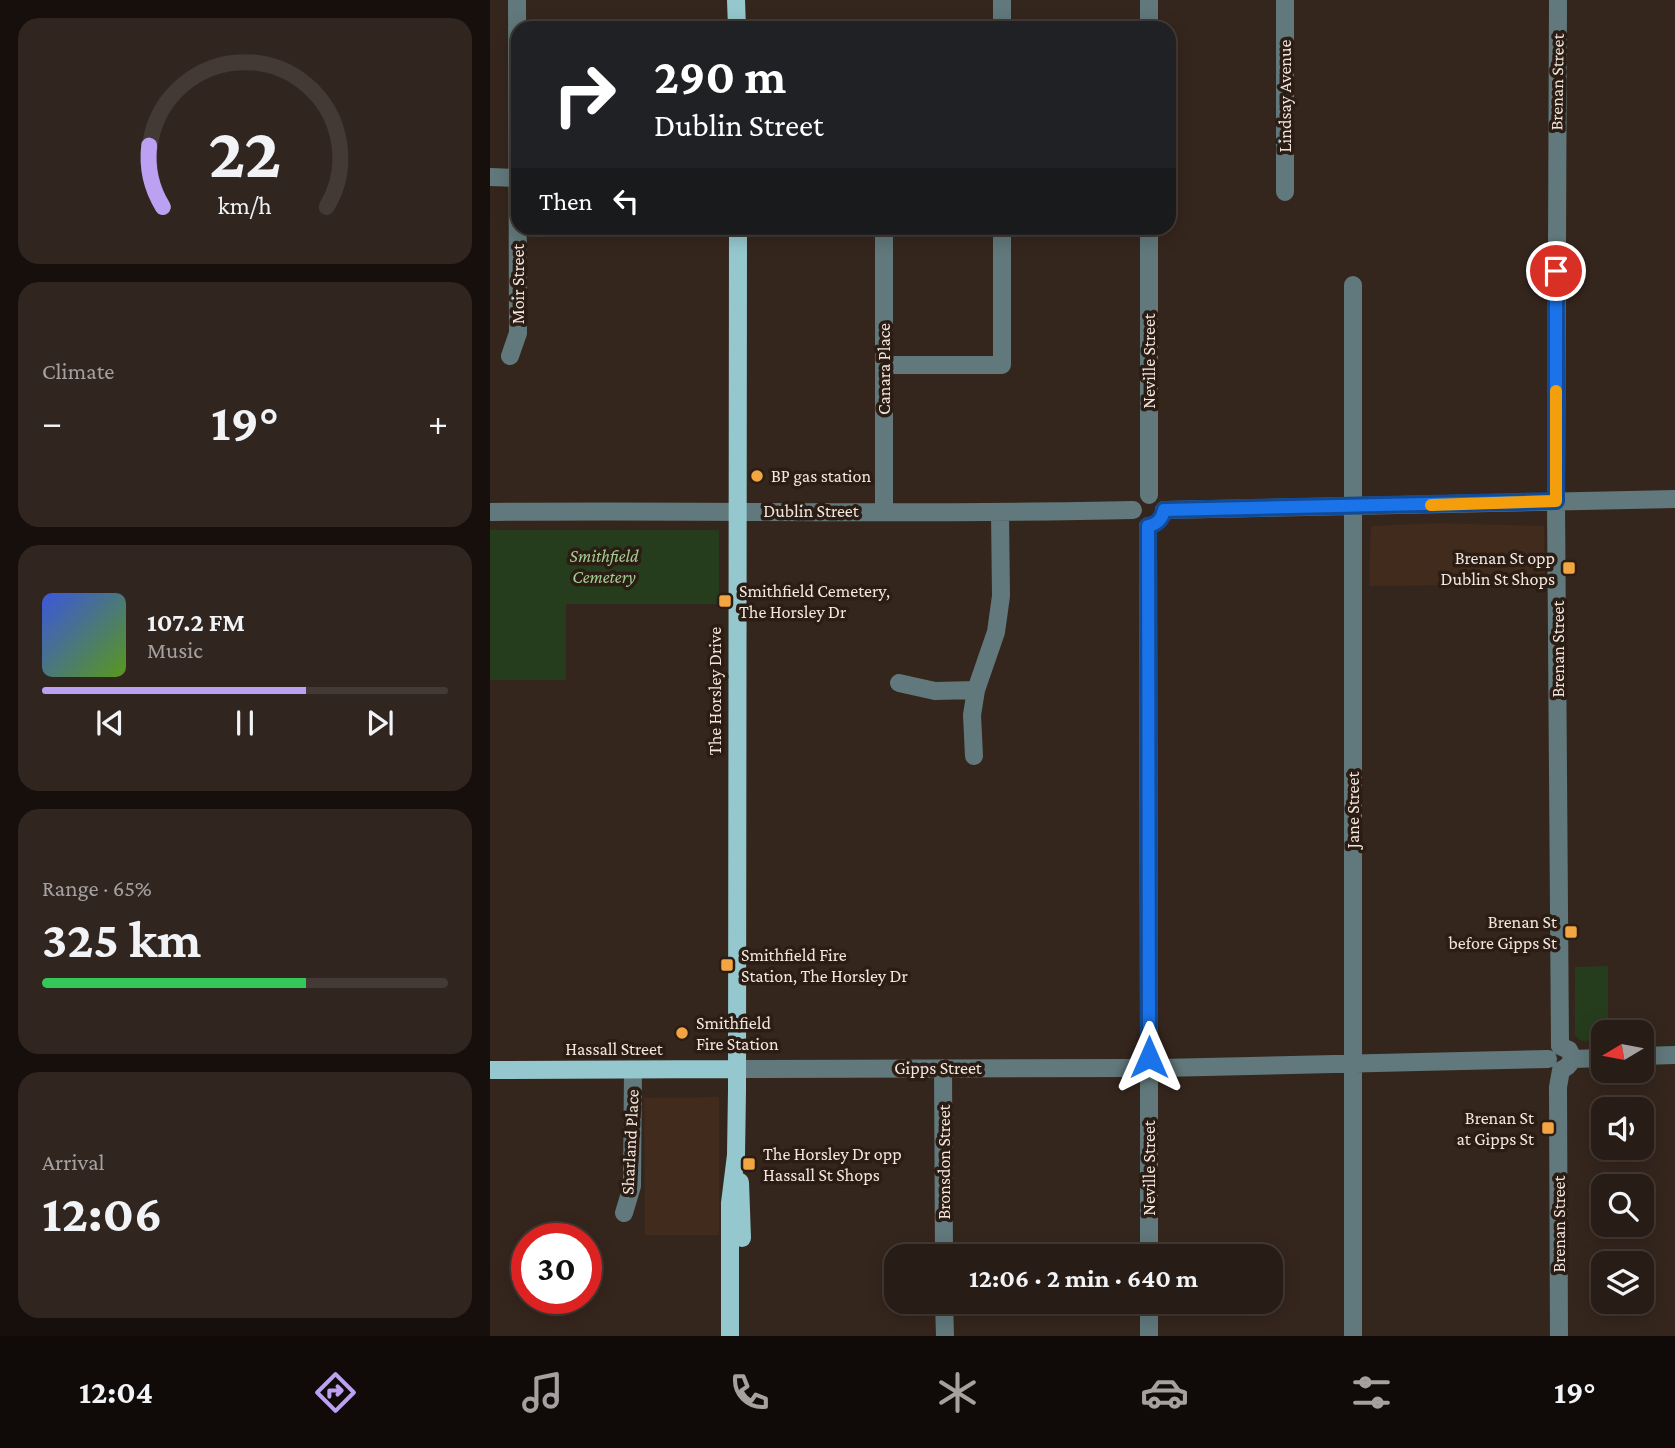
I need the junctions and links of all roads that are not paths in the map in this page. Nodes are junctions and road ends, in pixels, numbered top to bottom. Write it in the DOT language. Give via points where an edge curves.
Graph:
graph roads {
  1 [pos="517,0"];
  2 [pos="736,0"];
  3 [pos="1002,0"];
  4 [pos="1149,0"];
  5 [pos="1285,0"];
  6 [pos="1558,0"];
  7 [pos="517,21"];
  8 [pos="737,21"];
  9 [pos="1002,21"];
  10 [pos="1149,21"];
  11 [pos="490,177"];
  12 [pos="511,178"];
  13 [pos="1285,192"];
  14 [pos="517,235"];
  15 [pos="738,235"];
  16 [pos="884,235"];
  17 [pos="1002,235"];
  18 [pos="1149,235"];
  19 [pos="1353,285"];
  20 [pos="510,356"];
  21 [pos="884,365"];
  22 [pos="1149,495"];
  23 [pos="1675,499"];
  24 [pos="1556,501"];
  25 [pos="1352,507"];
  26 [pos="1133,510"];
  27 [pos="1164,510"];
  28 [pos="736,511"];
  29 [pos="884,511"];
  30 [pos="490,512"];
  31 [pos="1000,513"];
  32 [pos="1148,526"];
  33 [pos="899,683"];
  34 [pos="976,690"];
  35 [pos="974,756"];
  36 [pos="1675,1055"];
  37 [pos="1654,1056"];
  38 [pos="1591,1058"];
  39 [pos="1560,1059"];
  40 [pos="1353,1063"];
  41 [pos="943,1068"];
  42 [pos="1149,1068"];
  43 [pos="737,1069"];
  44 [pos="490,1070"];
  45 [pos="633,1070"];
  46 [pos="736,1154"];
  47 [pos="624,1213"];
  48 [pos="944,1244"];
  49 [pos="1149,1244"];
  50 [pos="944,1314"];
  51 [pos="1149,1314"];
  52 [pos="730,1336"];
  53 [pos="742,1336"];
  54 [pos="944,1336"];
  55 [pos="1149,1336"];
  56 [pos="1353,1336"];
  57 [pos="1559,1336"];
  1 -- 7 [label="street, Moir Street"];
  2 -- 8 [label="main road"];
  3 -- 9 [label="street"];
  4 -- 10 [label="street"];
  5 -- 13 [label="street, Lindsay Avenue"];
  6 -- 24 [label="street, Brenan Street"];
  11 -- 12 [label="street"];
  14 -- 20 [label="street, Moir Street" via="518,333"];
  15 -- 28 [label="main road, The Horsley Drive"];
  16 -- 21 [label="street, Canara Place"];
  17 -- 21 [label="street" via="1002,365"];
  18 -- 22 [label="street, Neville Street"];
  19 -- 25 [label="street, Jane Street"];
  21 -- 29 [label="street, Canara Place"];
  22 -- 26 [label="street" via="1139,498"];
  22 -- 27 [label="street" via="1158,499"];
  23 -- 24 [label="street"];
  24 -- 25 [label="street"];
  24 -- 39 [label="street, Brenan Street"];
  25 -- 27 [label="street"];
  25 -- 40 [label="street, Jane Street"];
  26 -- 31 [label="street, Dublin Street"];
  26 -- 32 [label="street" via="1138,523"];
  27 -- 32 [label="street" via="1156,524"];
  28 -- 29 [label="street, Dublin Street"];
  28 -- 30 [label="street, Dublin Street"];
  28 -- 43 [label="main road, The Horsley Drive"];
  29 -- 31 [label="street, Dublin Street"];
  31 -- 34 [label="street" via="1001,596 996,632"];
  32 -- 42 [label="street, Neville Street"];
  33 -- 34 [label="street" via="935,691"];
  34 -- 35 [label="street"];
  36 -- 37 [label="street"];
  38 -- 39 [label="street, Gipps Street"];
  39 -- 40 [label="street, Gipps Street"];
  39 -- 57 [label="street, Brenan Street"];
  40 -- 42 [label="street, Gipps Street"];
  40 -- 56 [label="street, Jane Street"];
  41 -- 42 [label="street, Gipps Street"];
  41 -- 43 [label="street, Gipps Street"];
  41 -- 48 [label="street, Bronsdon Street"];
  42 -- 49 [label="street, Neville Street"];
  43 -- 45 [label="main road, Hassall Street"];
  43 -- 46 [label="main road, The Horsley Drive"];
  44 -- 45 [label="main road, Hassall Street"];
  45 -- 47 [label="street, Sharland Place" via="632,1186"];
  46 -- 52 [label="main road, The Horsley Drive" via="730,1203"];
  46 -- 53 [label="main road, The Horsley Drive" via="742,1200"];
  50 -- 54 [label="street"];
  51 -- 55 [label="street"];
}
